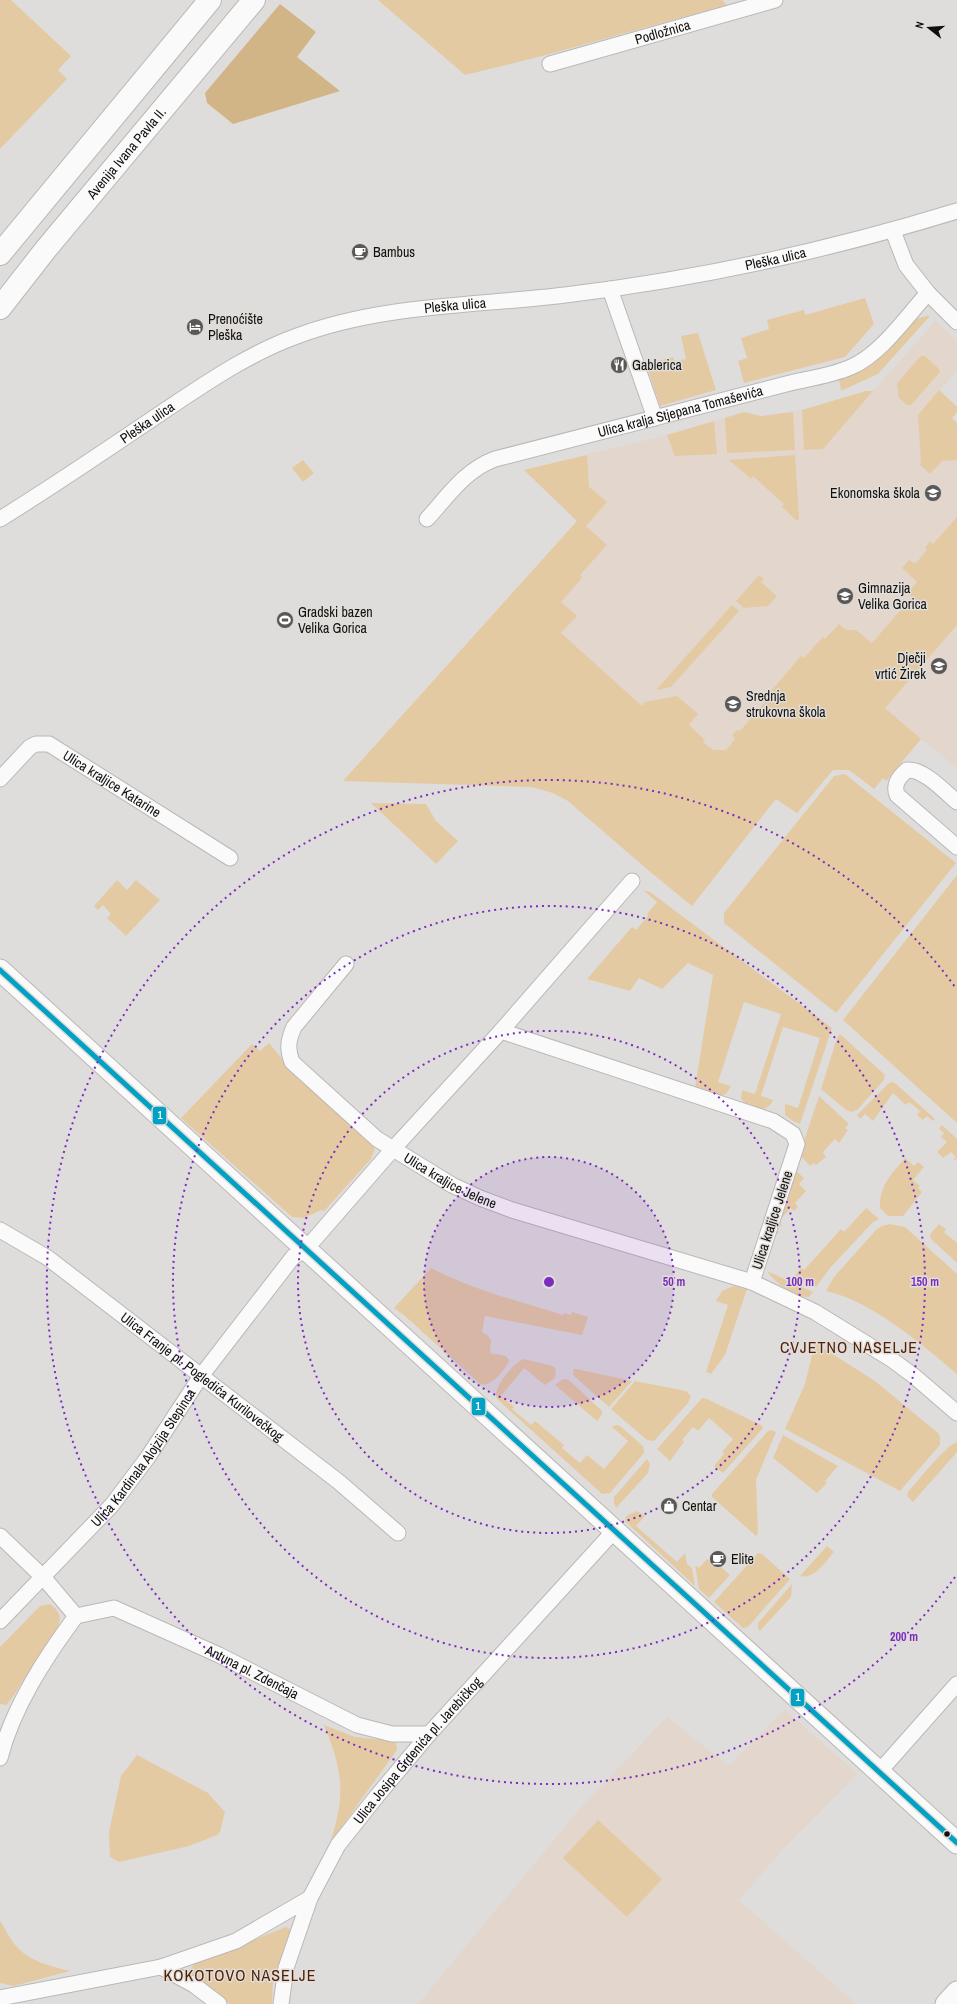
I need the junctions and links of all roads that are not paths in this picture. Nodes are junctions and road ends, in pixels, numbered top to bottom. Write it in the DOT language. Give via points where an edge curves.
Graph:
graph roads {
  1 [pos="210,0"];
  2 [pos="254,0"];
  3 [pos="774,0"];
  4 [pos="550,64"];
  5 [pos="957,211"];
  6 [pos="893,231"];
  7 [pos="0,254"];
  8 [pos="610,289"];
  9 [pos="928,293"];
  10 [pos="0,308"];
  11 [pos="957,322"];
  12 [pos="655,418"];
  13 [pos="0,519"];
  14 [pos="427,520"];
  15 [pos="0,779"];
  16 [pos="957,802"];
  17 [pos="957,846"];
  18 [pos="230,858"];
  19 [pos="632,881"];
  20 [pos="346,964"];
  21 [pos="0,970"];
  22 [pos="501,1031"];
  23 [pos="393,1149"];
  24 [pos="0,1230"];
  25 [pos="306,1249"];
  26 [pos="752,1282"];
  27 [pos="202,1376"];
  28 [pos="957,1413"];
  29 [pos="614,1531"];
  30 [pos="398,1533"];
  31 [pos="0,1536"];
  32 [pos="44,1578"];
  33 [pos="76,1616"];
  34 [pos="0,1621"];
  35 [pos="957,1684"];
  36 [pos="429,1734"];
  37 [pos="0,1758"];
  38 [pos="879,1772"];
  39 [pos="957,1843"];
  40 [pos="310,1898"];
  41 [pos="161,1967"];
  42 [pos="957,1992"];
  43 [pos="0,1998"];
  44 [pos="219,2004"];
  45 [pos="282,2004"];
  46 [pos="946,2004"];
  1 -- 7 [label="main road"];
  2 -- 10 [label="main road, Avenija Ivana Pavla II." via="46,249"];
  3 -- 4 [label="street, Podložnica"];
  5 -- 6 [label="street, Pleška ulica"];
  6 -- 8 [label="street, Pleška ulica" via="739,266"];
  6 -- 9 [label="street" via="906,265"];
  8 -- 12 [label="street"];
  8 -- 13 [label="street, Pleška ulica" via="372,314 297,336 222,373"];
  9 -- 11 [label="street"];
  9 -- 12 [label="street, Ulica kralja Stjepana Tomaševića" via="874,353 852,367"];
  12 -- 14 [label="street, Ulica kralja Stjepana Tomaševića" via="482,464 466,474"];
  15 -- 18 [label="street, Ulica kraljice Katarine" via="30,746 49,744"];
  16 -- 17 [label="street" via="921,772 913,769 907,770 896,782 897,795"];
  19 -- 22 [label="street, Ulica kraljice Jelene"];
  20 -- 23 [label="street, Ulica kraljice Jelene" via="294,1027 288,1054 292,1062 377,1139"];
  21 -- 25 [label="street"];
  22 -- 23 [label="street, Ulica kraljice Jelene"];
  22 -- 26 [label="street, Ulica kraljice Jelene" via="773,1121 793,1134 797,1144"];
  23 -- 25 [label="street, Ulica kraljice Jelene"];
  23 -- 26 [label="street, Ulica kraljice Jelene" via="438,1177 480,1198 512,1210"];
  24 -- 27 [label="street, Ulica Franje pl. Pogledića Kurilovečkog" via="48,1258"];
  25 -- 27 [label="street, Ulica Kardinala Alojzija Stepinca" via="292,1257"];
  25 -- 29 [label="street"];
  26 -- 28 [label="street" via="815,1312 890,1359"];
  27 -- 30 [label="street, Ulica Franje pl. Pogledića Kurilovečkog" via="339,1482"];
  27 -- 32 [label="street, Ulica Kardinala Alojzija Stepinca" via="148,1457 112,1505"];
  29 -- 36 [label="street, Ulica Josipa Grdenića pl. Jarebičkog"];
  29 -- 38 [label="street"];
  31 -- 32 [label="street"];
  32 -- 33 [label="street"];
  32 -- 34 [label="street, Ulica Kardinala Alojzija Stepinca"];
  33 -- 36 [label="street, Antuna pl. Zdenčaja" via="114,1608 219,1655 357,1725 392,1734"];
  33 -- 37 [label="street" via="49,1653 22,1703"];
  35 -- 38 [label="street"];
  36 -- 40 [label="street, Ulica Josipa Grdenića pl. Jarebičkog" via="376,1796 338,1846"];
  38 -- 39 [label="street"];
  40 -- 41 [label="street" via="236,1941"];
  40 -- 45 [label="street, Ulica Josipa Grdenića pl. Jarebičkog" via="286,1968"];
  41 -- 43 [label="street"];
  41 -- 44 [label="street" via="194,1985"];
  42 -- 46 [label="street"];
}
